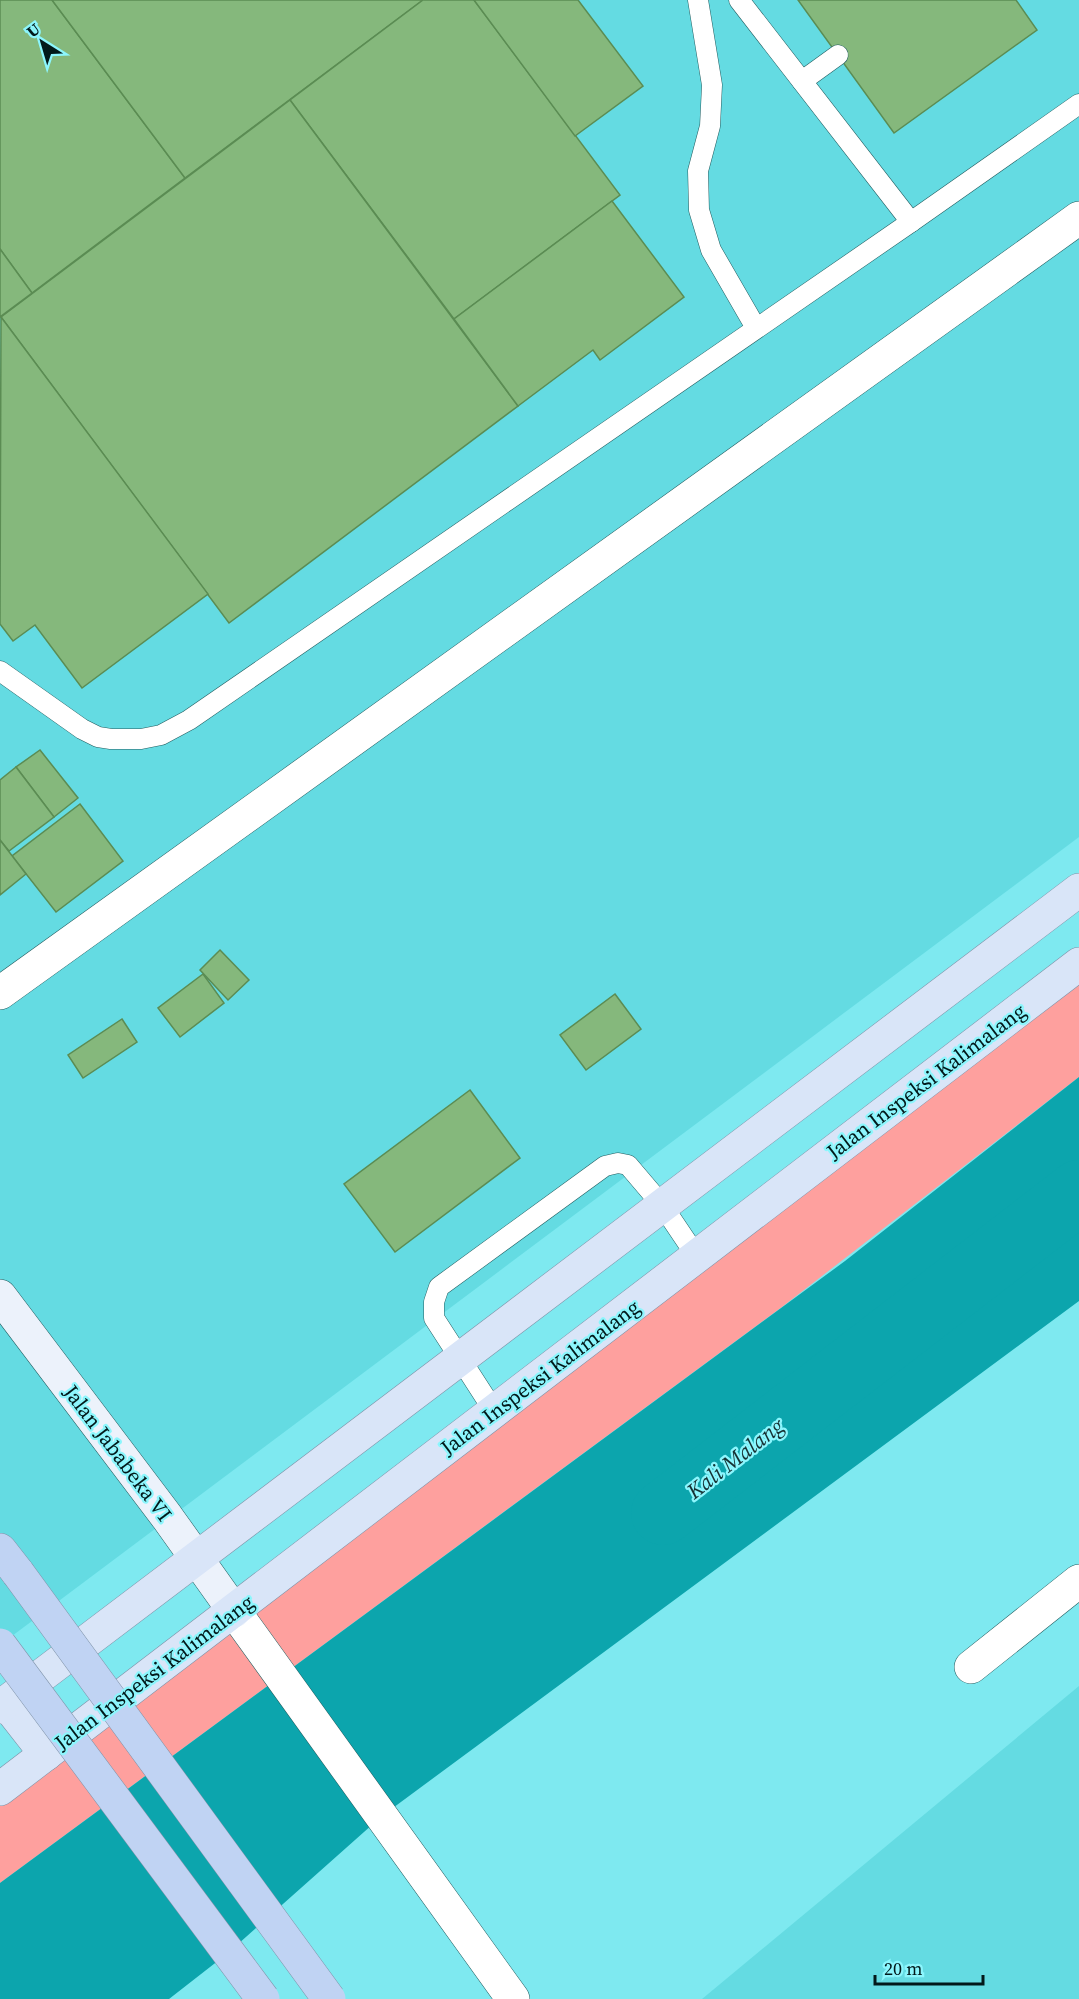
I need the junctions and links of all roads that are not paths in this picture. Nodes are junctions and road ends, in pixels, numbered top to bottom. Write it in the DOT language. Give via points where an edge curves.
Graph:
graph roads {
  1 [pos="698,0"];
  2 [pos="739,0"];
  3 [pos="838,55"];
  4 [pos="802,81"];
  5 [pos="1079,104"];
  6 [pos="1079,218"];
  7 [pos="911,222"];
  8 [pos="756,328"];
  9 [pos="0,671"];
  10 [pos="1079,890"];
  11 [pos="1079,964"];
  12 [pos="0,993"];
  13 [pos="662,1205"];
  14 [pos="697,1257"];
  15 [pos="0,1296"];
  16 [pos="460,1359"];
  17 [pos="494,1411"];
  18 [pos="196,1559"];
  19 [pos="9,1562"];
  20 [pos="1079,1581"];
  21 [pos="241,1621"];
  22 [pos="0,1645"];
  23 [pos="971,1667"];
  24 [pos="3,1705"];
  25 [pos="46,1754"];
  26 [pos="0,1789"];
  27 [pos="262,1999"];
  28 [pos="330,1999"];
  29 [pos="513,1999"];
  1 -- 8 [label="lane" via="712,85 710,126 698,171 699,210 711,250"];
  2 -- 4 [label="lane"];
  3 -- 4 [label="lane"];
  4 -- 7 [label="lane"];
  5 -- 7 [label="lane"];
  6 -- 12 [label="street"];
  7 -- 8 [label="lane"];
  8 -- 9 [label="lane" via="199,713 161,735 111,740 98,737"];
  10 -- 13 [label="main road"];
  11 -- 14 [label="main road, Jalan Inspeksi Kalimalang"];
  13 -- 14 [label="lane"];
  13 -- 16 [label="main road"];
  13 -- 16 [label="lane" via="628,1165 605,1166 439,1287 434,1318"];
  14 -- 17 [label="main road, Jalan Inspeksi Kalimalang"];
  15 -- 18 [label="main road, Jalan Jababeka VI"];
  16 -- 17 [label="lane"];
  16 -- 18 [label="main road"];
  17 -- 21 [label="main road, Jalan Inspeksi Kalimalang"];
  18 -- 21 [label="main road, Jalan Jababeka VI"];
  18 -- 24 [label="main road"];
  19 -- 28 [label="highway, bridge"];
  20 -- 23 [label="street"];
  21 -- 25 [label="main road, Jalan Inspeksi Kalimalang"];
  21 -- 29 [label="street"];
  22 -- 27 [label="highway, bridge"];
  24 -- 25 [label="main road"];
  25 -- 26 [label="main road, Jalan Inspeksi Kalimalang"];
}
